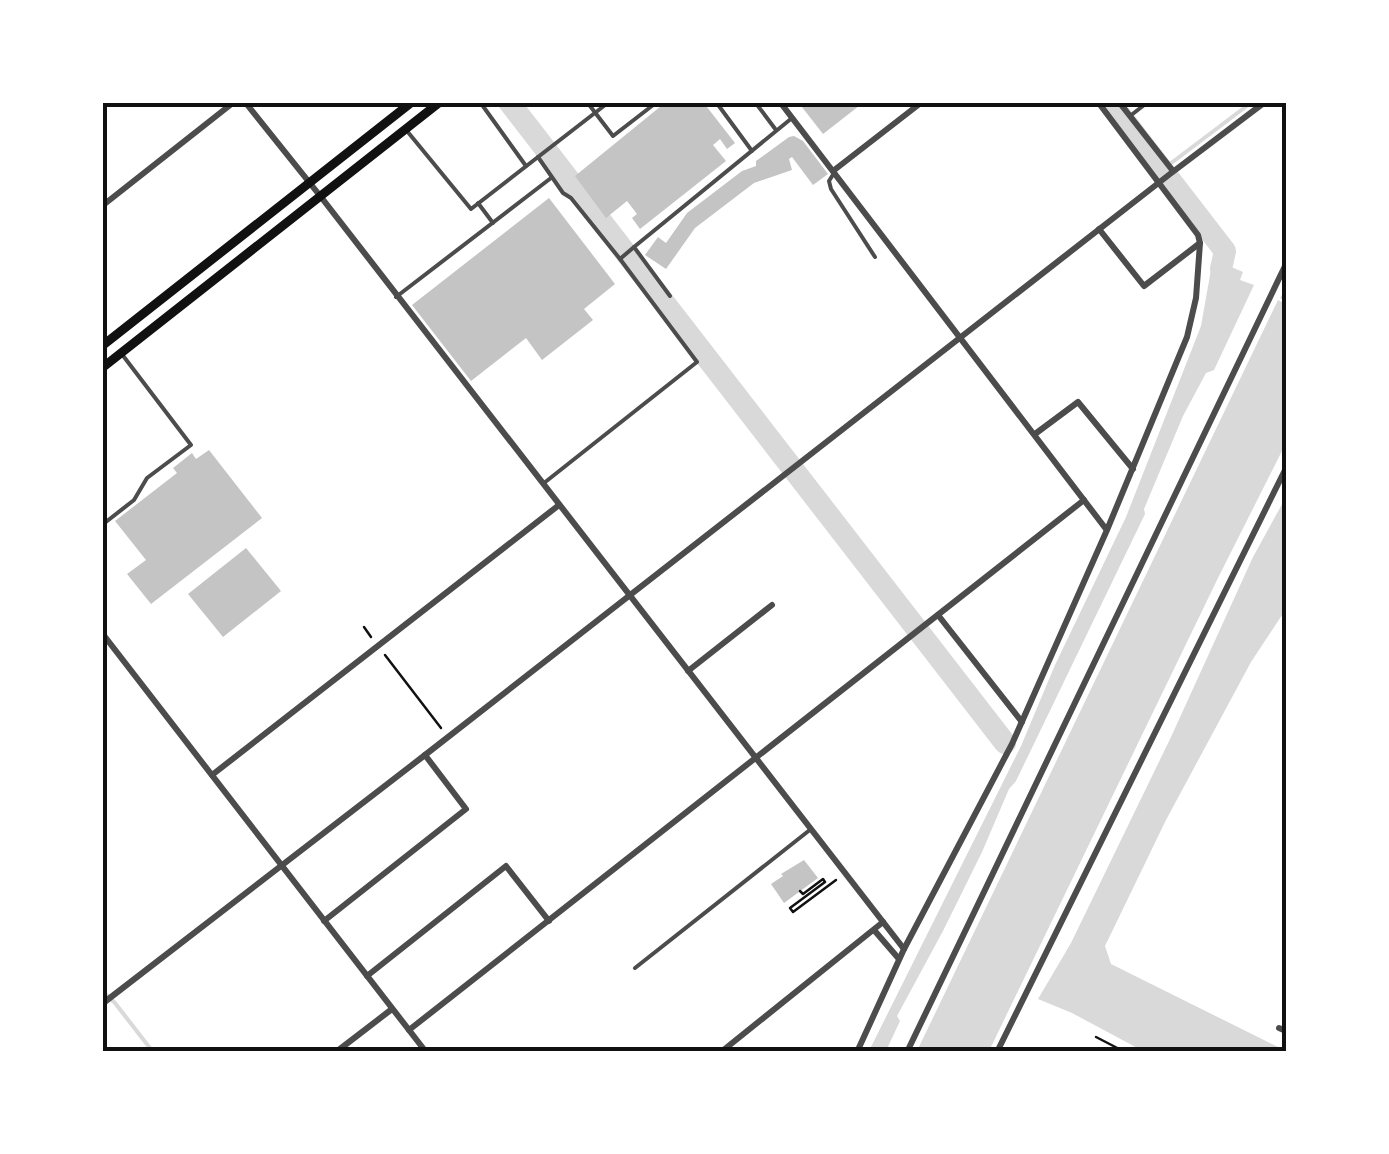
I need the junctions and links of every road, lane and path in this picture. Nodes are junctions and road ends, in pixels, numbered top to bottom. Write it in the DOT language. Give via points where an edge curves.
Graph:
graph roads {
  1 [pos="245,102"];
  2 [pos="412,102"];
  3 [pos="440,102"];
  4 [pos="480,102"];
  5 [pos="587,102"];
  6 [pos="609,102"];
  7 [pos="657,102"];
  8 [pos="716,102"];
  9 [pos="755,102"];
  10 [pos="780,102"];
  11 [pos="922,102"];
  12 [pos="1098,102"];
  13 [pos="1119,102"];
  14 [pos="1148,102"];
  15 [pos="1264,102"];
  16 [pos="231,103"];
  17 [pos="595,113"];
  18 [pos="1130,116"];
  19 [pos="792,118"];
  20 [pos="407,130"];
  21 [pos="776,130"];
  22 [pos="752,150"];
  23 [pos="540,156"];
  24 [pos="526,166"];
  25 [pos="833,172"];
  26 [pos="1168,175"];
  27 [pos="552,178"];
  28 [pos="310,183"];
  29 [pos="321,197"];
  30 [pos="478,203"];
  31 [pos="102,206"];
  32 [pos="493,223"];
  33 [pos="1099,229"];
  34 [pos="1200,244"];
  35 [pos="634,247"];
  36 [pos="624,255"];
  37 [pos="875,257"];
  38 [pos="1286,264"];
  39 [pos="670,296"];
  40 [pos="396,297"];
  41 [pos="961,338"];
  42 [pos="102,346"];
  43 [pos="121,352"];
  44 [pos="102,368"];
  45 [pos="1034,434"];
  46 [pos="1286,468"];
  47 [pos="1133,469"];
  48 [pos="542,484"];
  49 [pos="1084,500"];
  50 [pos="558,505"];
  51 [pos="102,525"];
  52 [pos="1107,530"];
  53 [pos="629,594"];
  54 [pos="772,606"];
  55 [pos="938,615"];
  56 [pos="364,627"];
  57 [pos="102,633"];
  58 [pos="378,646"];
  59 [pos="688,670"];
  60 [pos="1022,722"];
  61 [pos="448,737"];
  62 [pos="426,755"];
  63 [pos="756,757"];
  64 [pos="212,775"];
  65 [pos="811,829"];
  66 [pos="282,864"];
  67 [pos="841,876"];
  68 [pos="800,891"];
  69 [pos="549,920"];
  70 [pos="324,921"];
  71 [pos="884,922"];
  72 [pos="874,930"];
  73 [pos="904,949"];
  74 [pos="899,959"];
  75 [pos="635,968"];
  76 [pos="367,976"];
  77 [pos="105,1002"];
  78 [pos="392,1009"];
  79 [pos="409,1030"];
  80 [pos="1096,1037"];
  81 [pos="336,1052"];
  82 [pos="426,1052"];
  83 [pos="720,1052"];
  84 [pos="857,1052"];
  85 [pos="907,1052"];
  86 [pos="997,1052"];
  87 [pos="1125,1052"];
  1 -- 28 [label="street"];
  2 -- 28 [label="main road"];
  3 -- 20 [label="main road"];
  4 -- 24 [label="lane"];
  5 -- 17 [label="lane"];
  6 -- 17 [label="lane"];
  7 -- 17 [label="lane" via="614,136"];
  8 -- 22 [label="lane"];
  9 -- 21 [label="lane"];
  10 -- 19 [label="street"];
  11 -- 25 [label="street"];
  12 -- 26 [label="street"];
  13 -- 18 [label="street"];
  14 -- 18 [label="lane"];
  15 -- 26 [label="street"];
  16 -- 31 [label="street"];
  17 -- 23 [label="lane"];
  18 -- 26 [label="street" via="1164,159"];
  19 -- 21 [label="lane"];
  19 -- 25 [label="street"];
  20 -- 29 [label="main road"];
  20 -- 30 [label="lane" via="471,208"];
  21 -- 22 [label="lane"];
  22 -- 35 [label="lane"];
  23 -- 24 [label="lane"];
  23 -- 27 [label="lane"];
  24 -- 30 [label="lane"];
  25 -- 37 [label="lane" via="831,189"];
  25 -- 41 [label="street"];
  26 -- 33 [label="street"];
  26 -- 34 [label="street"];
  27 -- 32 [label="lane"];
  27 -- 36 [label="lane"];
  28 -- 29 [label="street"];
  28 -- 42 [label="main road"];
  29 -- 40 [label="street"];
  29 -- 43 [label="main road"];
  30 -- 32 [label="lane"];
  32 -- 40 [label="lane"];
  33 -- 34 [label="street" via="1144,286"];
  33 -- 41 [label="street"];
  34 -- 47 [label="street" via="1187,336"];
  35 -- 36 [label="lane"];
  35 -- 39 [label="lane"];
  36 -- 48 [label="lane" via="697,362"];
  38 -- 85 [label="street"];
  40 -- 48 [label="street"];
  41 -- 45 [label="street"];
  41 -- 53 [label="street"];
  43 -- 44 [label="main road"];
  43 -- 51 [label="lane" via="191,445 146,478 134,500"];
  45 -- 47 [label="street" via="1078,402"];
  45 -- 49 [label="street"];
  46 -- 86 [label="street"];
  47 -- 52 [label="street"];
  48 -- 50 [label="street"];
  49 -- 52 [label="street"];
  49 -- 55 [label="street"];
  50 -- 53 [label="street"];
  50 -- 58 [label="street"];
  52 -- 60 [label="street"];
  53 -- 59 [label="street"];
  53 -- 61 [label="street"];
  54 -- 59 [label="street"];
  55 -- 60 [label="street"];
  55 -- 63 [label="street"];
  56 -- 58 [label="path"];
  57 -- 64 [label="street"];
  58 -- 61 [label="path"];
  58 -- 64 [label="street"];
  59 -- 63 [label="street"];
  60 -- 73 [label="street"];
  61 -- 62 [label="street"];
  62 -- 66 [label="street"];
  62 -- 70 [label="street" via="466,808"];
  63 -- 65 [label="street"];
  63 -- 69 [label="street"];
  64 -- 66 [label="street"];
  65 -- 71 [label="street"];
  65 -- 75 [label="lane"];
  66 -- 70 [label="street"];
  66 -- 77 [label="street"];
  67 -- 68 [label="path" via="792,912 825,882"];
  69 -- 76 [label="street" via="506,866"];
  69 -- 79 [label="street"];
  70 -- 76 [label="street"];
  71 -- 72 [label="street"];
  71 -- 73 [label="street"];
  72 -- 74 [label="street"];
  72 -- 83 [label="street"];
  73 -- 74 [label="street"];
  74 -- 84 [label="street"];
  76 -- 78 [label="street"];
  78 -- 79 [label="street"];
  78 -- 81 [label="street"];
  79 -- 82 [label="street"];
  80 -- 87 [label="path"];
}
